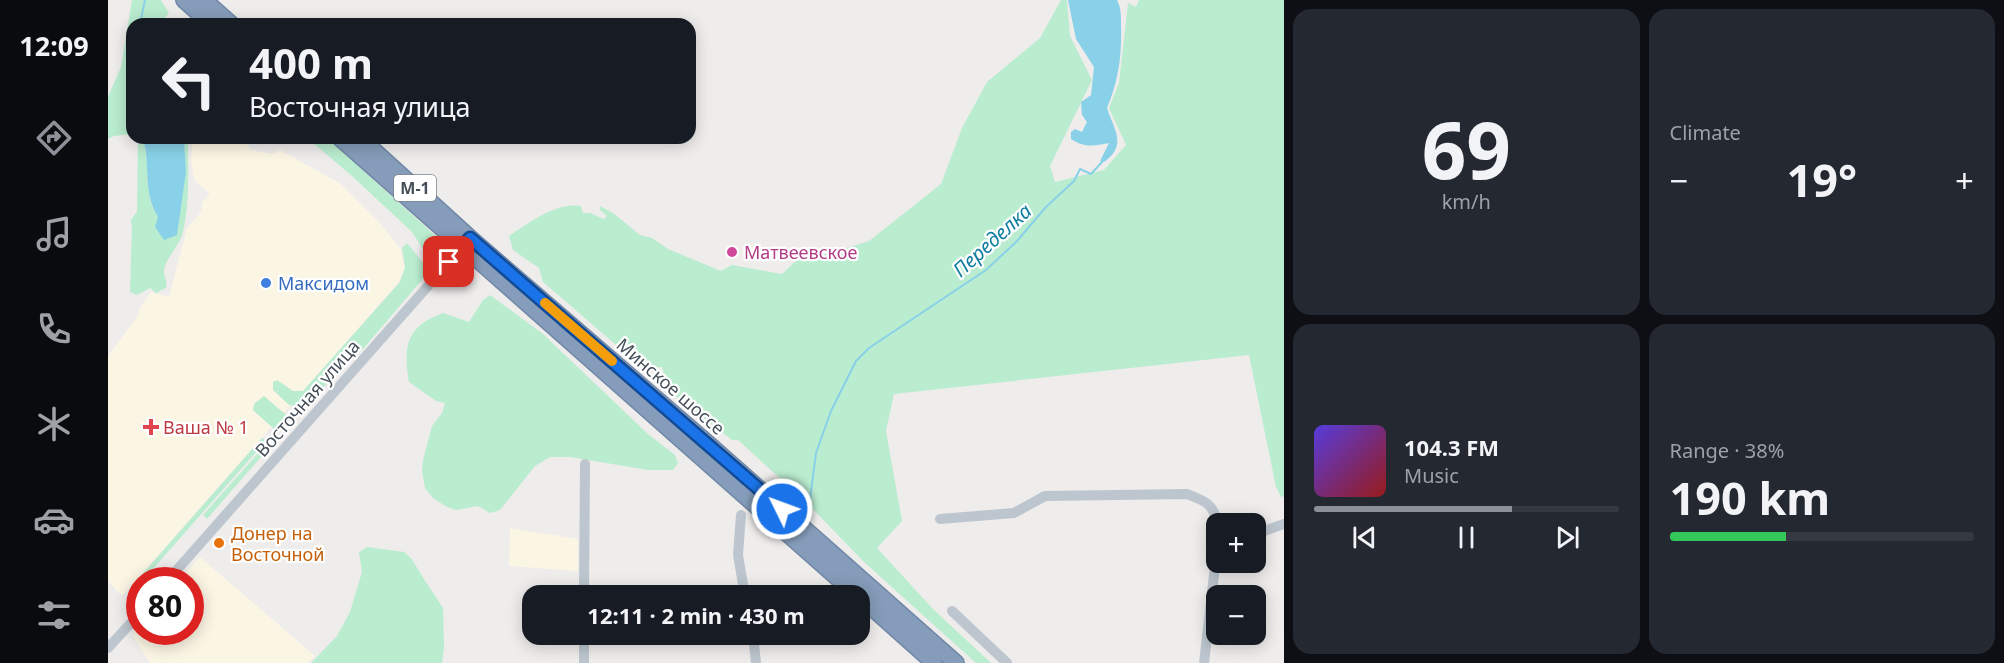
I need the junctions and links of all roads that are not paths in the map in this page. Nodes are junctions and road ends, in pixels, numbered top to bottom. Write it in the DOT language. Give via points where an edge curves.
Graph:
graph roads {
  1 [pos="184,0"];
  2 [pos="204,0"];
  3 [pos="204,18"];
  4 [pos="224,18"];
  5 [pos="347,144"];
  6 [pos="366,144"];
  7 [pos="466,243"];
  8 [pos="585,464"];
  9 [pos="1216,513"];
  10 [pos="741,515"];
  11 [pos="939,519"];
  12 [pos="1284,524"];
  13 [pos="1266,530"];
  14 [pos="179,567"];
  15 [pos="1214,573"];
  16 [pos="584,585"];
  17 [pos="743,585"];
  18 [pos="847,585"];
  19 [pos="870,606"];
  20 [pos="952,611"];
  21 [pos="126,628"];
  22 [pos="584,645"];
  23 [pos="754,645"];
  24 [pos="108,648"];
  25 [pos="584,663"];
  26 [pos="756,663"];
  27 [pos="934,663"];
  28 [pos="956,663"];
  29 [pos="1007,663"];
  30 [pos="1204,663"];
  1 -- 3 [label="highway"];
  2 -- 4 [label="highway"];
  5 -- 7 [label="highway, Минское шоссе / М-1"];
  6 -- 7 [label="highway, Минское шоссе / М-1"];
  7 -- 14 [label="street, Восточная улица"];
  7 -- 18 [label="highway, Минское шоссе / М-1"];
  7 -- 28 [label="highway, Минское шоссе / М-1" via="712,447"];
  8 -- 16 [label="street"];
  9 -- 11 [label="street" via="1205,501 1187,494 1045,496 1014,513"];
  10 -- 17 [label="street" via="738,555"];
  12 -- 13 [label="street"];
  15 -- 30 [label="street"];
  19 -- 27 [label="highway, Минское шоссе / М-1"];
  20 -- 29 [label="street"];
  21 -- 24 [label="street"];
  22 -- 25 [label="street"];
  23 -- 26 [label="street"];
}
